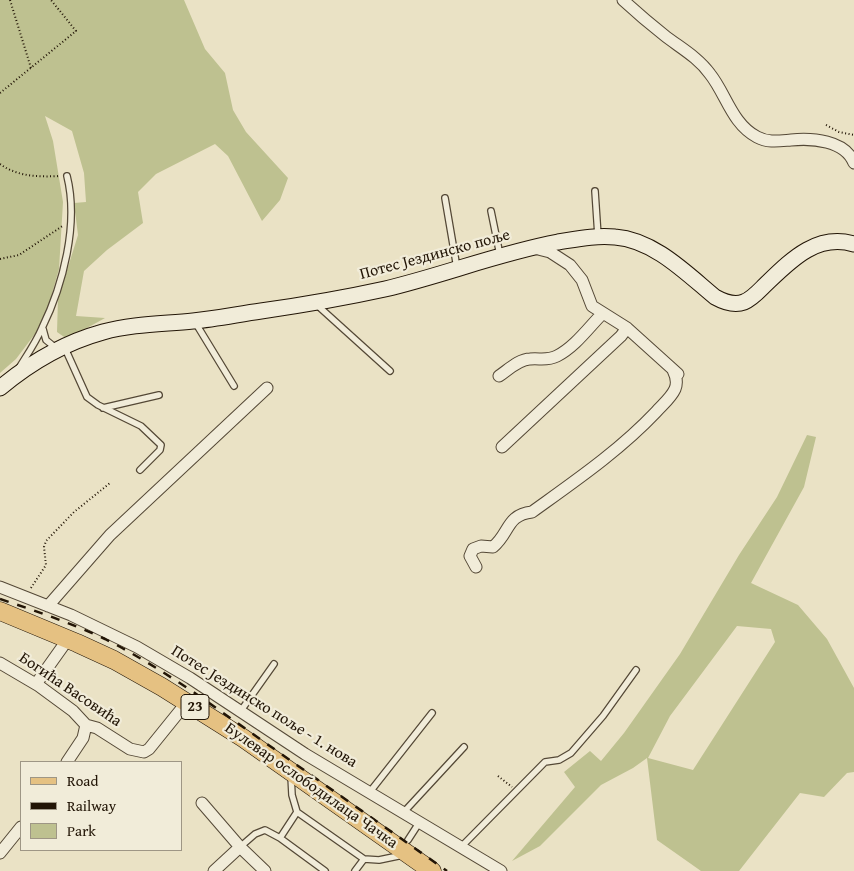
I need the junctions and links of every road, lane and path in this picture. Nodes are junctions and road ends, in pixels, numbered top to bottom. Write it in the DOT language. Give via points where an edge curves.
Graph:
graph roads {
  1 [pos="10,0"];
  2 [pos="51,0"];
  3 [pos="623,0"];
  4 [pos="31,68"];
  5 [pos="0,93"];
  6 [pos="826,125"];
  7 [pos="854,135"];
  8 [pos="854,163"];
  9 [pos="0,164"];
  10 [pos="67,176"];
  11 [pos="595,191"];
  12 [pos="445,198"];
  13 [pos="491,211"];
  14 [pos="70,221"];
  15 [pos="598,236"];
  16 [pos="854,244"];
  17 [pos="529,247"];
  18 [pos="500,255"];
  19 [pos="0,259"];
  20 [pos="457,268"];
  21 [pos="315,303"];
  22 [pos="603,313"];
  23 [pos="195,321"];
  24 [pos="43,327"];
  25 [pos="627,328"];
  26 [pos="60,347"];
  27 [pos="390,370"];
  28 [pos="499,376"];
  29 [pos="12,378"];
  30 [pos="234,386"];
  31 [pos="0,388"];
  32 [pos="267,388"];
  33 [pos="159,396"];
  34 [pos="103,408"];
  35 [pos="502,447"];
  36 [pos="140,470"];
  37 [pos="110,483"];
  38 [pos="476,567"];
  39 [pos="0,587"];
  40 [pos="26,596"];
  41 [pos="48,606"];
  42 [pos="0,612"];
  43 [pos="68,639"];
  44 [pos="0,663"];
  45 [pos="274,664"];
  46 [pos="636,670"];
  47 [pos="36,684"];
  48 [pos="187,702"];
  49 [pos="240,712"];
  50 [pos="432,713"];
  51 [pos="86,724"];
  52 [pos="464,747"];
  53 [pos="68,761"];
  54 [pos="291,771"];
  55 [pos="498,776"];
  56 [pos="516,790"];
  57 [pos="369,793"];
  58 [pos="202,804"];
  59 [pos="298,812"];
  60 [pos="403,813"];
  61 [pos="419,822"];
  62 [pos="20,828"];
  63 [pos="280,838"];
  64 [pos="240,847"];
  65 [pos="408,847"];
  66 [pos="461,847"];
  67 [pos="0,853"];
  68 [pos="364,859"];
  69 [pos="214,871"];
  70 [pos="265,871"];
  71 [pos="325,871"];
  72 [pos="355,871"];
  73 [pos="432,871"];
  74 [pos="501,871"];
  1 -- 4 [label="path"];
  2 -- 4 [label="path" via="76,31"];
  3 -- 8 [label="street" via="700,63 718,86 732,113 757,137 775,142 792,139 831,144 846,150"];
  4 -- 5 [label="path"];
  6 -- 7 [label="path"];
  9 -- 10 [label="path" via="11,171 31,176"];
  10 -- 14 [label="lane" via="71,190"];
  11 -- 15 [label="lane"];
  12 -- 20 [label="lane"];
  13 -- 18 [label="lane"];
  14 -- 19 [label="path" via="20,255"];
  14 -- 24 [label="lane" via="64,268"];
  15 -- 16 [label="main road, Потес Јездинско поље" via="636,242 666,257 715,297 739,304 751,298 808,249 838,240"];
  15 -- 17 [label="main road, Потес Јездинско поље"];
  17 -- 18 [label="main road, Потес Јездинско поље"];
  17 -- 22 [label="street" via="550,252 570,265 582,280 592,306"];
  18 -- 20 [label="main road, Потес Јездинско поље"];
  20 -- 21 [label="main road, Потес Јездинско поље" via="386,289"];
  21 -- 23 [label="main road, Потес Јездинско поље"];
  21 -- 27 [label="lane"];
  22 -- 25 [label="street"];
  22 -- 28 [label="street" via="558,356 522,361"];
  23 -- 26 [label="main road, Потес Јездинско поље" via="126,327"];
  23 -- 30 [label="lane"];
  24 -- 26 [label="lane" via="46,340"];
  24 -- 29 [label="lane"];
  25 -- 35 [label="street"];
  25 -- 38 [label="street" via="677,374 674,391 638,431 576,481 532,512 510,522 501,540 493,547 473,549 470,556"];
  26 -- 29 [label="main road, Потес Јездинско поље"];
  26 -- 34 [label="lane" via="87,398"];
  29 -- 31 [label="main road, Потес Јездинско поље"];
  32 -- 41 [label="street" via="110,535"];
  33 -- 34 [label="lane"];
  34 -- 36 [label="lane" via="141,426 161,445"];
  37 -- 40 [label="path" via="74,512 46,541 46,565"];
  39 -- 40 [label="street, Потес Јездинско поље - 1. нова"];
  40 -- 41 [label="street, Потес Јездинско поље - 1. нова"];
  41 -- 49 [label="street, Потес Јездинско поље - 1. нова" via="137,646"];
  42 -- 43 [label="main road, Булевар ослободилаца Чачка / 23"];
  43 -- 47 [label="street"];
  43 -- 48 [label="main road, Булевар ослободилаца Чачка / 23" via="140,674"];
  44 -- 47 [label="street, Богића Васовића"];
  45 -- 49 [label="lane"];
  46 -- 56 [label="lane" via="571,753 559,760 545,762"];
  47 -- 51 [label="street, Богића Васовића"];
  48 -- 51 [label="street, Богића Васовића" via="144,752 130,750"];
  48 -- 54 [label="main road, Булевар ослободилаца Чачка / 23"];
  49 -- 57 [label="street, Потес Јездинско поље - 1. нова"];
  50 -- 57 [label="lane"];
  51 -- 53 [label="street" via="83,738"];
  52 -- 60 [label="lane"];
  54 -- 59 [label="lane" via="292,796"];
  54 -- 65 [label="main road, Булевар ослободилаца Чачка / 23"];
  55 -- 56 [label="path"];
  56 -- 66 [label="lane"];
  57 -- 60 [label="street, Потес Јездинско поље - 1. нова"];
  58 -- 64 [label="street"];
  59 -- 63 [label="lane"];
  59 -- 68 [label="lane"];
  60 -- 61 [label="street, Потес Јездинско поље - 1. нова"];
  61 -- 65 [label="lane"];
  61 -- 66 [label="street, Потес Јездинско поље - 1. нова"];
  62 -- 67 [label="street"];
  63 -- 64 [label="lane" via="265,830 250,837"];
  63 -- 71 [label="lane"];
  64 -- 69 [label="street"];
  64 -- 70 [label="street"];
  65 -- 68 [label="lane" via="386,859"];
  65 -- 73 [label="main road, Булевар ослободилаца Чачка / 23"];
  66 -- 74 [label="street, Потес Јездинско поље - 1. нова"];
  68 -- 72 [label="lane"];
}
